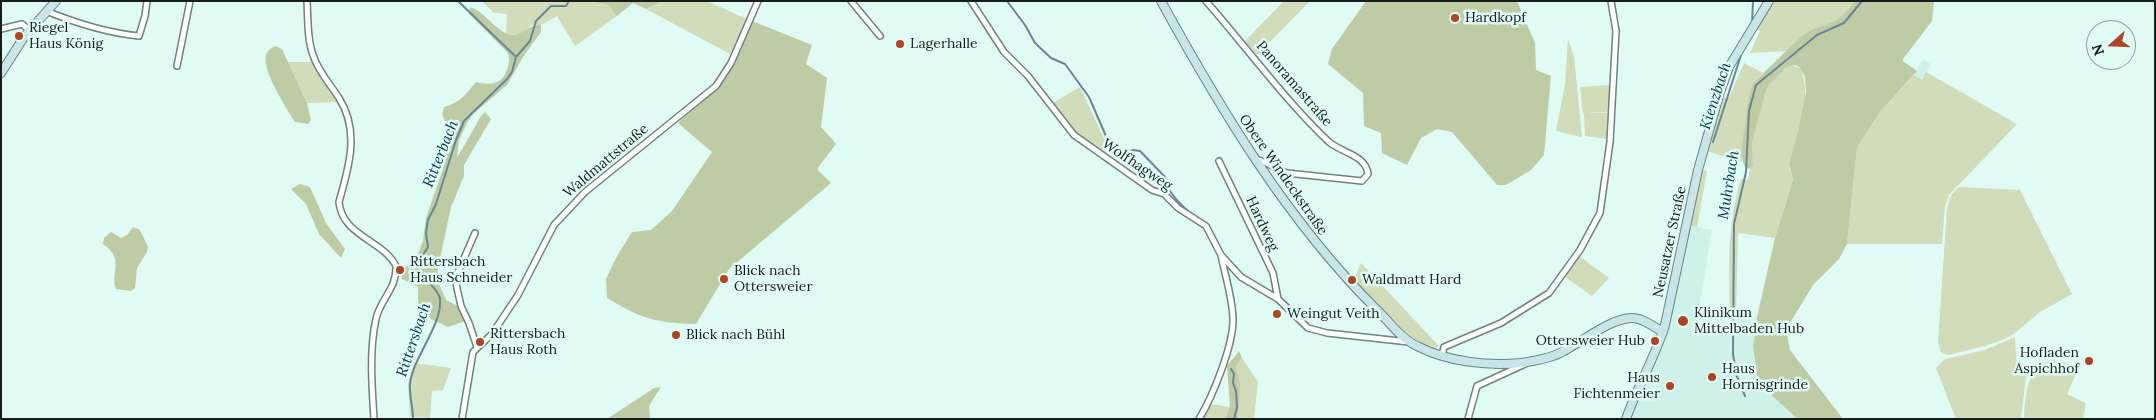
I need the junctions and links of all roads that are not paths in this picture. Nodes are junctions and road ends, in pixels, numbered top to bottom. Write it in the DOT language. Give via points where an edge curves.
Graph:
graph roads {
  1 [pos="147,1"];
  2 [pos="190,1"];
  3 [pos="307,1"];
  4 [pos="758,1"];
  5 [pos="851,1"];
  6 [pos="970,1"];
  7 [pos="1161,1"];
  8 [pos="1206,1"];
  9 [pos="1611,1"];
  10 [pos="1769,1"];
  11 [pos="54,2"];
  12 [pos="46,11"];
  13 [pos="1,29"];
  14 [pos="29,30"];
  15 [pos="880,36"];
  16 [pos="177,66"];
  17 [pos="1,73"];
  18 [pos="1256,159"];
  19 [pos="1219,161"];
  20 [pos="475,233"];
  21 [pos="1221,255"];
  22 [pos="1278,299"];
  23 [pos="1663,332"];
  24 [pos="1411,343"];
  25 [pos="477,347"];
  26 [pos="1442,355"];
  27 [pos="1512,367"];
  28 [pos="374,419"];
  29 [pos="462,419"];
  30 [pos="1199,419"];
  31 [pos="1468,419"];
  32 [pos="1626,419"];
  1 -- 12 [label="street" via="139,36 74,22"];
  2 -- 16 [label="street"];
  3 -- 28 [label="street" via="312,55 350,122 352,148 339,202 343,217 354,230 387,254 396,266 393,287 376,318"];
  4 -- 25 [label="street, Waldmattstraße" via="731,64 716,86 628,155 567,209 554,225 505,316"];
  5 -- 15 [label="street"];
  6 -- 21 [label="street, Wolfhagweg" via="1004,52 1028,76 1074,135 1152,190 1164,194 1178,208 1206,226"];
  7 -- 18 [label="street, Obere Windeckstraße" via="1219,104"];
  8 -- 18 [label="street, Panoramastraße" via="1303,116 1338,149 1365,163 1368,174 1362,181 1287,173"];
  9 -- 26 [label="street" via="1616,31 1610,142 1600,213 1580,250 1548,293 1501,323 1450,343 1444,347"];
  10 -- 23 [label="street, Neusatzer Straße" via="1729,67 1713,114"];
  11 -- 12 [label="street"];
  12 -- 14 [label="street"];
  13 -- 14 [label="street" via="22,24"];
  14 -- 17 [label="street"];
  18 -- 24 [label="street, Obere Windeckstraße" via="1328,259"];
  19 -- 22 [label="street, Hardweg" via="1273,273"];
  20 -- 25 [label="street" via="455,279 461,306"];
  21 -- 22 [label="street, Wolfhagweg" via="1241,277"];
  21 -- 30 [label="street" via="1232,308 1232,331 1209,403"];
  22 -- 24 [label="street, Wolfhagweg" via="1308,328"];
  23 -- 27 [label="street" via="1637,319 1626,319 1563,352"];
  23 -- 32 [label="street, Neusatzer Straße"];
  24 -- 26 [label="street"];
  25 -- 29 [label="street, Waldmattstraße" via="473,352"];
  26 -- 27 [label="street"];
  27 -- 31 [label="street" via="1477,386"];
}
